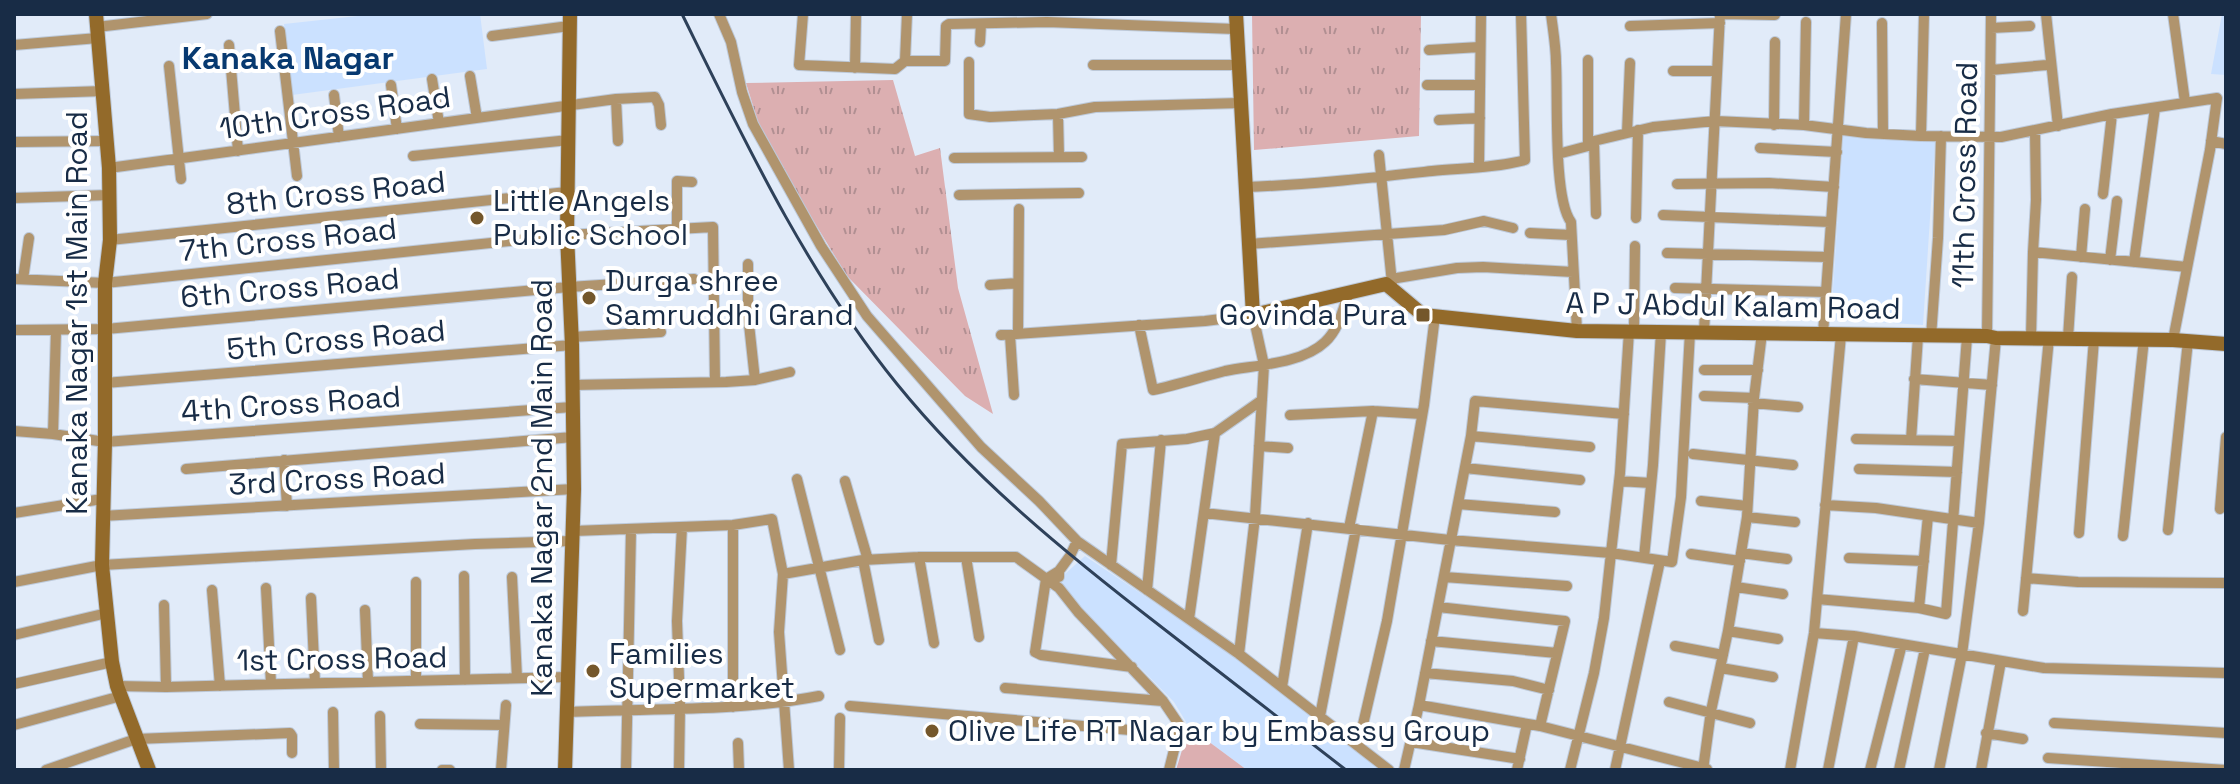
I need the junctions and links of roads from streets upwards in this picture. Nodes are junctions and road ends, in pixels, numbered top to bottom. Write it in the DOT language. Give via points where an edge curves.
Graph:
graph roads {
  1 [pos="207,14"];
  2 [pos="719,14"];
  3 [pos="803,14"];
  4 [pos="856,14"];
  5 [pos="907,14"];
  6 [pos="1481,14"];
  7 [pos="1521,14"];
  8 [pos="1551,14"];
  9 [pos="1846,14"];
  10 [pos="1924,14"];
  11 [pos="1991,14"];
  12 [pos="2046,14"];
  13 [pos="2173,14"];
  14 [pos="1775,15"];
  15 [pos="1720,17"];
  16 [pos="1048,18"];
  17 [pos="569,20"];
  18 [pos="977,21"];
  19 [pos="1235,21"];
  20 [pos="1806,22"];
  21 [pos="1882,23"];
  22 [pos="97,26"];
  23 [pos="1630,26"];
  24 [pos="2030,26"];
  25 [pos="1991,28"];
  26 [pos="280,31"];
  27 [pos="492,36"];
  28 [pos="980,42"];
  29 [pos="1775,42"];
  30 [pos="14,45"];
  31 [pos="229,45"];
  32 [pos="1480,47"];
  33 [pos="1429,50"];
  34 [pos="1588,60"];
  35 [pos="905,61"];
  36 [pos="969,62"];
  37 [pos="1630,63"];
  38 [pos="1093,65"];
  39 [pos="1237,65"];
  40 [pos="2047,65"];
  41 [pos="169,66"];
  42 [pos="855,68"];
  43 [pos="1991,70"];
  44 [pos="1673,71"];
  45 [pos="1717,71"];
  46 [pos="470,76"];
  47 [pos="432,79"];
  48 [pos="391,85"];
  49 [pos="1427,85"];
  50 [pos="1480,85"];
  51 [pos="104,91"];
  52 [pos="14,94"];
  53 [pos="334,95"];
  54 [pos="616,99"];
  55 [pos="2185,102"];
  56 [pos="1240,103"];
  57 [pos="568,104"];
  58 [pos="2155,108"];
  59 [pos="1058,114"];
  60 [pos="2112,114"];
  61 [pos="477,118"];
  62 [pos="1480,118"];
  63 [pos="1439,120"];
  64 [pos="1715,121"];
  65 [pos="439,123"];
  66 [pos="661,125"];
  67 [pos="1774,125"];
  68 [pos="1804,125"];
  69 [pos="2058,126"];
  70 [pos="397,129"];
  71 [pos="1839,129"];
  72 [pos="2035,130"];
  73 [pos="1632,132"];
  74 [pos="1883,134"];
  75 [pos="1921,136"];
  76 [pos="1941,136"];
  77 [pos="339,137"];
  78 [pos="1989,137"];
  79 [pos="569,140"];
  80 [pos="107,141"];
  81 [pos="618,141"];
  82 [pos="2211,141"];
  83 [pos="14,142"];
  84 [pos="293,143"];
  85 [pos="1591,143"];
  86 [pos="2226,144"];
  87 [pos="1760,148"];
  88 [pos="238,151"];
  89 [pos="1837,152"];
  90 [pos="1558,154"];
  91 [pos="1379,155"];
  92 [pos="413,156"];
  93 [pos="1059,157"];
  94 [pos="1082,157"];
  95 [pos="954,158"];
  96 [pos="178,159"];
  97 [pos="1479,167"];
  98 [pos="109,168"];
  99 [pos="297,176"];
  100 [pos="1381,178"];
  101 [pos="181,179"];
  102 [pos="692,182"];
  103 [pos="1713,183"];
  104 [pos="1677,184"];
  105 [pos="1245,187"];
  106 [pos="1834,187"];
  107 [pos="567,192"];
  108 [pos="1079,193"];
  109 [pos="2103,194"];
  110 [pos="109,195"];
  111 [pos="959,195"];
  112 [pos="14,198"];
  113 [pos="2117,201"];
  114 [pos="1019,209"];
  115 [pos="2085,209"];
  116 [pos="1596,214"];
  117 [pos="1663,215"];
  118 [pos="1711,217"];
  119 [pos="1636,218"];
  120 [pos="1830,222"];
  121 [pos="1513,228"];
  122 [pos="677,230"];
  123 [pos="1386,233"];
  124 [pos="1530,233"];
  125 [pos="567,235"];
  126 [pos="1571,235"];
  127 [pos="29,238"];
  128 [pos="110,240"];
  129 [pos="1249,244"];
  130 [pos="1635,246"];
  131 [pos="2033,252"];
  132 [pos="1667,253"];
  133 [pos="1707,253"];
  134 [pos="1828,257"];
  135 [pos="2081,257"];
  136 [pos="2110,260"];
  137 [pos="2134,262"];
  138 [pos="748,264"];
  139 [pos="2187,267"];
  140 [pos="1573,272"];
  141 [pos="2072,277"];
  142 [pos="19,279"];
  143 [pos="694,279"];
  144 [pos="105,283"];
  145 [pos="1018,283"];
  146 [pos="1392,284"];
  147 [pos="990,285"];
  148 [pos="569,287"];
  149 [pos="1675,288"];
  150 [pos="1705,288"];
  151 [pos="1349,292"];
  152 [pos="1826,292"];
  153 [pos="1253,315"];
  154 [pos="1435,316"];
  155 [pos="1139,325"];
  156 [pos="106,329"];
  157 [pos="14,330"];
  158 [pos="56,330"];
  159 [pos="1577,331"];
  160 [pos="1632,331"];
  161 [pos="661,332"];
  162 [pos="1661,332"];
  163 [pos="1697,332"];
  164 [pos="1762,333"];
  165 [pos="1823,334"];
  166 [pos="1010,335"];
  167 [pos="1841,335"];
  168 [pos="1925,336"];
  169 [pos="1967,337"];
  170 [pos="1991,337"];
  171 [pos="2031,338"];
  172 [pos="2049,338"];
  173 [pos="2068,338"];
  174 [pos="2094,339"];
  175 [pos="2144,339"];
  176 [pos="2180,340"];
  177 [pos="572,341"];
  178 [pos="2226,344"];
  179 [pos="1264,365"];
  180 [pos="1704,370"];
  181 [pos="1758,370"];
  182 [pos="790,372"];
  183 [pos="1914,379"];
  184 [pos="755,380"];
  185 [pos="715,382"];
  186 [pos="105,383"];
  187 [pos="1965,383"];
  188 [pos="572,385"];
  189 [pos="1992,385"];
  190 [pos="1014,395"];
  191 [pos="1704,396"];
  192 [pos="1262,400"];
  193 [pos="1753,401"];
  194 [pos="572,407"];
  195 [pos="1798,407"];
  196 [pos="1373,411"];
  197 [pos="1422,414"];
  198 [pos="1624,414"];
  199 [pos="1290,415"];
  200 [pos="14,431"];
  201 [pos="1215,433"];
  202 [pos="53,434"];
  203 [pos="1471,436"];
  204 [pos="573,437"];
  205 [pos="2226,437"];
  206 [pos="1856,439"];
  207 [pos="1161,440"];
  208 [pos="1911,440"];
  209 [pos="1959,441"];
  210 [pos="105,442"];
  211 [pos="1259,446"];
  212 [pos="1590,447"];
  213 [pos="1288,448"];
  214 [pos="1693,454"];
  215 [pos="284,460"];
  216 [pos="1749,460"];
  217 [pos="1793,465"];
  218 [pos="1465,468"];
  219 [pos="186,469"];
  220 [pos="1859,469"];
  221 [pos="1957,472"];
  222 [pos="797,479"];
  223 [pos="1580,480"];
  224 [pos="845,481"];
  225 [pos="1619,481"];
  226 [pos="1651,483"];
  227 [pos="574,489"];
  228 [pos="102,499"];
  229 [pos="1701,501"];
  230 [pos="1458,504"];
  231 [pos="1825,505"];
  232 [pos="287,506"];
  233 [pos="2220,509"];
  234 [pos="1747,511"];
  235 [pos="1555,512"];
  236 [pos="14,513"];
  237 [pos="1204,513"];
  238 [pos="102,516"];
  239 [pos="1928,516"];
  240 [pos="1255,517"];
  241 [pos="1953,518"];
  242 [pos="1795,522"];
  243 [pos="1308,523"];
  244 [pos="1979,523"];
  245 [pos="733,525"];
  246 [pos="682,527"];
  247 [pos="1352,528"];
  248 [pos="631,530"];
  249 [pos="2168,530"];
  250 [pos="2079,533"];
  251 [pos="1401,534"];
  252 [pos="573,536"];
  253 [pos="2123,536"];
  254 [pos="1450,540"];
  255 [pos="1077,541"];
  256 [pos="1611,553"];
  257 [pos="1691,554"];
  258 [pos="919,557"];
  259 [pos="966,557"];
  260 [pos="1741,557"];
  261 [pos="1644,558"];
  262 [pos="1849,558"];
  263 [pos="1787,559"];
  264 [pos="865,560"];
  265 [pos="1660,561"];
  266 [pos="1924,561"];
  267 [pos="102,565"];
  268 [pos="1111,565"];
  269 [pos="820,568"];
  270 [pos="1059,571"];
  271 [pos="783,574"];
  272 [pos="464,576"];
  273 [pos="512,577"];
  274 [pos="1444,577"];
  275 [pos="2026,578"];
  276 [pos="1046,579"];
  277 [pos="14,582"];
  278 [pos="416,582"];
  279 [pos="2226,583"];
  280 [pos="1567,586"];
  281 [pos="1736,587"];
  282 [pos="266,588"];
  283 [pos="1059,588"];
  284 [pos="212,590"];
  285 [pos="1147,590"];
  286 [pos="1783,594"];
  287 [pos="311,598"];
  288 [pos="1817,599"];
  289 [pos="164,605"];
  290 [pos="1438,607"];
  291 [pos="1919,608"];
  292 [pos="365,610"];
  293 [pos="2023,611"];
  294 [pos="107,613"];
  295 [pos="1189,619"];
  296 [pos="1728,631"];
  297 [pos="1814,633"];
  298 [pos="14,635"];
  299 [pos="1854,636"];
  300 [pos="979,637"];
  301 [pos="1778,639"];
  302 [pos="879,640"];
  303 [pos="1431,641"];
  304 [pos="934,643"];
  305 [pos="1902,644"];
  306 [pos="1675,646"];
  307 [pos="1925,649"];
  308 [pos="840,650"];
  309 [pos="1557,653"];
  310 [pos="1239,654"];
  311 [pos="1962,654"];
  312 [pos="1723,655"];
  313 [pos="2001,661"];
  314 [pos="112,662"];
  315 [pos="1132,667"];
  316 [pos="1721,668"];
  317 [pos="1425,673"];
  318 [pos="2226,673"];
  319 [pos="568,677"];
  320 [pos="1773,677"];
  321 [pos="517,678"];
  322 [pos="465,680"];
  323 [pos="416,681"];
  324 [pos="368,682"];
  325 [pos="315,683"];
  326 [pos="14,684"];
  327 [pos="271,684"];
  328 [pos="220,686"];
  329 [pos="166,687"];
  330 [pos="1282,687"];
  331 [pos="1005,688"];
  332 [pos="1549,690"];
  333 [pos="119,691"];
  334 [pos="819,696"];
  335 [pos="1163,701"];
  336 [pos="1669,702"];
  337 [pos="784,703"];
  338 [pos="506,705"];
  339 [pos="1419,705"];
  340 [pos="850,706"];
  341 [pos="680,707"];
  342 [pos="733,707"];
  343 [pos="628,709"];
  344 [pos="1711,711"];
  345 [pos="333,712"];
  346 [pos="567,712"];
  347 [pos="380,716"];
  348 [pos="1320,716"];
  349 [pos="840,718"];
  350 [pos="1750,723"];
  351 [pos="2054,723"];
  352 [pos="420,724"];
  353 [pos="1527,724"];
  354 [pos="14,725"];
  355 [pos="504,725"];
  356 [pos="1540,726"];
  357 [pos="1986,733"];
  358 [pos="2226,733"];
  359 [pos="1177,734"];
  360 [pos="1578,735"];
  361 [pos="136,739"];
  362 [pos="2023,739"];
  363 [pos="1411,742"];
  364 [pos="738,743"];
  365 [pos="1358,746"];
  366 [pos="1620,746"];
  367 [pos="292,753"];
  368 [pos="2048,758"];
  369 [pos="1518,764"];
  370 [pos="1705,769"];
  371 [pos="46,770"];
  372 [pos="149,770"];
  373 [pos="334,770"];
  374 [pos="381,770"];
  375 [pos="442,770"];
  376 [pos="450,770"];
  377 [pos="501,770"];
  378 [pos="565,770"];
  379 [pos="626,770"];
  380 [pos="679,770"];
  381 [pos="739,770"];
  382 [pos="789,770"];
  383 [pos="839,770"];
  384 [pos="1169,770"];
  385 [pos="1389,770"];
  386 [pos="1404,770"];
  387 [pos="1570,770"];
  388 [pos="1615,770"];
  389 [pos="1790,770"];
  390 [pos="1828,770"];
  391 [pos="1870,770"];
  392 [pos="1899,770"];
  393 [pos="1939,770"];
  394 [pos="1981,770"];
  395 [pos="2226,770"];
  1 -- 22 [label="street"];
  2 -- 255 [label="street" via="753,124 867,316 981,447"];
  3 -- 42 [label="street" via="799,65"];
  4 -- 42 [label="street"];
  5 -- 35 [label="street"];
  6 -- 32 [label="street"];
  7 -- 97 [label="street" via="1525,160"];
  8 -- 90 [label="street"];
  9 -- 71 [label="street"];
  10 -- 75 [label="street"];
  11 -- 25 [label="street, 11th Cross Road"];
  12 -- 69 [label="street"];
  13 -- 55 [label="street"];
  14 -- 15 [label="street"];
  15 -- 23 [label="street"];
  15 -- 45 [label="street"];
  16 -- 18 [label="street"];
  16 -- 19 [label="street"];
  17 -- 27 [label="street"];
  17 -- 57 [label="street, Kanaka Nagar 2nd Main Road"];
  18 -- 28 [label="street"];
  18 -- 35 [label="street" via="946,26 945,61"];
  19 -- 39 [label="street"];
  20 -- 68 [label="street"];
  21 -- 74 [label="street"];
  22 -- 30 [label="street"];
  22 -- 51 [label="street, Kanaka Nagar 1st Main Road"];
  24 -- 25 [label="street"];
  25 -- 43 [label="street, 11th Cross Road"];
  26 -- 84 [label="street"];
  29 -- 67 [label="street"];
  31 -- 88 [label="street"];
  32 -- 33 [label="street"];
  32 -- 50 [label="street"];
  34 -- 85 [label="street"];
  35 -- 42 [label="street" via="895,69"];
  36 -- 59 [label="street" via="969,114"];
  37 -- 73 [label="street"];
  38 -- 39 [label="street"];
  39 -- 56 [label="street"];
  40 -- 43 [label="street"];
  41 -- 96 [label="street"];
  43 -- 78 [label="street, 11th Cross Road"];
  44 -- 45 [label="street"];
  45 -- 64 [label="street"];
  46 -- 61 [label="street"];
  47 -- 65 [label="street"];
  48 -- 70 [label="street"];
  49 -- 50 [label="street"];
  50 -- 62 [label="street"];
  51 -- 52 [label="street"];
  51 -- 80 [label="street, Kanaka Nagar 1st Main Road"];
  53 -- 77 [label="street"];
  54 -- 57 [label="street, 10th Cross Road"];
  54 -- 66 [label="street, 10th Cross Road" via="655,97"];
  54 -- 81 [label="street"];
  55 -- 58 [label="street"];
  55 -- 82 [label="street" via="2217,98"];
  56 -- 59 [label="street" via="1095,107"];
  56 -- 105 [label="street"];
  57 -- 61 [label="street, 10th Cross Road"];
  57 -- 79 [label="street, Kanaka Nagar 2nd Main Road"];
  58 -- 60 [label="street"];
  58 -- 137 [label="street"];
  59 -- 93 [label="street"];
  60 -- 69 [label="street"];
  60 -- 109 [label="street"];
  61 -- 65 [label="street, 10th Cross Road"];
  62 -- 63 [label="street"];
  62 -- 97 [label="street"];
  64 -- 67 [label="street"];
  64 -- 73 [label="street"];
  64 -- 103 [label="street"];
  65 -- 70 [label="street, 10th Cross Road"];
  67 -- 68 [label="street"];
  68 -- 71 [label="street"];
  69 -- 72 [label="street"];
  70 -- 77 [label="street, 10th Cross Road"];
  71 -- 74 [label="street"];
  71 -- 89 [label="street"];
  72 -- 78 [label="street"];
  72 -- 131 [label="street"];
  73 -- 85 [label="street"];
  73 -- 119 [label="street"];
  74 -- 75 [label="street"];
  75 -- 76 [label="street"];
  76 -- 78 [label="street"];
  76 -- 168 [label="street" via="1938,238"];
  77 -- 84 [label="street, 10th Cross Road"];
  78 -- 170 [label="street, 11th Cross Road"];
  79 -- 92 [label="street"];
  79 -- 107 [label="street, Kanaka Nagar 2nd Main Road"];
  80 -- 83 [label="street"];
  80 -- 98 [label="street, Kanaka Nagar 1st Main Road"];
  82 -- 86 [label="street"];
  82 -- 139 [label="street"];
  84 -- 88 [label="street, 10th Cross Road"];
  84 -- 99 [label="street"];
  85 -- 90 [label="street"];
  85 -- 116 [label="street"];
  87 -- 89 [label="street"];
  88 -- 96 [label="street, 10th Cross Road"];
  89 -- 106 [label="street"];
  90 -- 126 [label="street"];
  91 -- 100 [label="street"];
  93 -- 94 [label="street"];
  93 -- 95 [label="street"];
  96 -- 98 [label="street, 10th Cross Road"];
  96 -- 101 [label="street"];
  97 -- 100 [label="street"];
  98 -- 110 [label="street, Kanaka Nagar 1st Main Road"];
  100 -- 105 [label="street"];
  100 -- 123 [label="street"];
  102 -- 122 [label="street" via="677,181"];
  103 -- 104 [label="street"];
  103 -- 106 [label="street"];
  103 -- 118 [label="street"];
  105 -- 129 [label="street"];
  106 -- 120 [label="street"];
  107 -- 125 [label="street, Kanaka Nagar 2nd Main Road"];
  107 -- 128 [label="street, 8th Cross Road"];
  108 -- 111 [label="street"];
  110 -- 112 [label="street"];
  110 -- 128 [label="street, Kanaka Nagar 1st Main Road"];
  113 -- 136 [label="street"];
  114 -- 145 [label="street"];
  115 -- 135 [label="street"];
  117 -- 118 [label="street"];
  118 -- 120 [label="street"];
  118 -- 133 [label="street"];
  120 -- 134 [label="street"];
  121 -- 123 [label="street" via="1484,221 1444,230"];
  122 -- 125 [label="street, 7th Cross Road"];
  122 -- 185 [label="street, 7th Cross Road" via="713,227"];
  123 -- 129 [label="street"];
  123 -- 146 [label="street"];
  124 -- 126 [label="street"];
  125 -- 144 [label="street, 7th Cross Road"];
  125 -- 148 [label="street, Kanaka Nagar 2nd Main Road"];
  126 -- 140 [label="street"];
  127 -- 142 [label="street"];
  128 -- 144 [label="street, Kanaka Nagar 1st Main Road"];
  129 -- 153 [label="street"];
  130 -- 160 [label="street"];
  131 -- 135 [label="street"];
  131 -- 171 [label="street"];
  132 -- 133 [label="street"];
  133 -- 134 [label="street"];
  133 -- 150 [label="street"];
  134 -- 152 [label="street"];
  135 -- 136 [label="street"];
  136 -- 137 [label="street"];
  137 -- 139 [label="street"];
  138 -- 184 [label="street"];
  139 -- 176 [label="street"];
  140 -- 146 [label="street" via="1457,268"];
  140 -- 159 [label="street"];
  141 -- 173 [label="street"];
  142 -- 144 [label="street, 7th Cross Road"];
  143 -- 148 [label="street, 6th Cross Road"];
  144 -- 156 [label="street, Kanaka Nagar 1st Main Road"];
  145 -- 147 [label="street"];
  145 -- 166 [label="street"];
  146 -- 151 [label="street"];
  146 -- 154 [label="street, A P J Abdul Kalam Road" via="1423,315"];
  148 -- 156 [label="street, 6th Cross Road"];
  148 -- 177 [label="street, Kanaka Nagar 2nd Main Road"];
  149 -- 150 [label="street"];
  150 -- 152 [label="street"];
  150 -- 163 [label="street"];
  151 -- 153 [label="street"];
  151 -- 179 [label="street" via="1325,343"];
  152 -- 165 [label="street"];
  153 -- 155 [label="street"];
  153 -- 179 [label="street"];
  154 -- 159 [label="street, A P J Abdul Kalam Road"];
  154 -- 197 [label="street"];
  155 -- 166 [label="street"];
  155 -- 179 [label="street" via="1153,390"];
  156 -- 158 [label="street, 6th Cross Road"];
  156 -- 186 [label="street, Kanaka Nagar 1st Main Road"];
  157 -- 158 [label="street, 6th Cross Road"];
  158 -- 202 [label="street"];
  159 -- 160 [label="street, A P J Abdul Kalam Road"];
  160 -- 162 [label="street, A P J Abdul Kalam Road"];
  160 -- 198 [label="street"];
  161 -- 177 [label="street, 5th Cross Road"];
  162 -- 163 [label="street, A P J Abdul Kalam Road"];
  162 -- 226 [label="street"];
  163 -- 164 [label="street, A P J Abdul Kalam Road"];
  163 -- 265 [label="street" via="1672,562"];
  164 -- 165 [label="street, A P J Abdul Kalam Road"];
  164 -- 181 [label="street"];
  165 -- 167 [label="street, A P J Abdul Kalam Road"];
  166 -- 190 [label="street"];
  167 -- 168 [label="street, A P J Abdul Kalam Road"];
  167 -- 231 [label="street"];
  168 -- 169 [label="street, A P J Abdul Kalam Road"];
  168 -- 183 [label="street"];
  169 -- 170 [label="street, A P J Abdul Kalam Road"];
  169 -- 187 [label="street"];
  170 -- 171 [label="street, A P J Abdul Kalam Road"];
  170 -- 189 [label="street, 11th Cross Road"];
  171 -- 172 [label="street, A P J Abdul Kalam Road"];
  172 -- 173 [label="street, A P J Abdul Kalam Road"];
  172 -- 275 [label="street"];
  173 -- 174 [label="street, A P J Abdul Kalam Road"];
  174 -- 175 [label="street, A P J Abdul Kalam Road"];
  174 -- 250 [label="street"];
  175 -- 176 [label="street, A P J Abdul Kalam Road"];
  175 -- 253 [label="street"];
  176 -- 178 [label="street, A P J Abdul Kalam Road"];
  176 -- 249 [label="street"];
  177 -- 186 [label="street, 5th Cross Road"];
  177 -- 188 [label="street, Kanaka Nagar 2nd Main Road"];
  179 -- 192 [label="street"];
  180 -- 181 [label="street"];
  181 -- 193 [label="street"];
  182 -- 184 [label="street"];
  183 -- 187 [label="street"];
  183 -- 208 [label="street"];
  184 -- 185 [label="street"];
  185 -- 188 [label="street"];
  186 -- 210 [label="street, Kanaka Nagar 1st Main Road"];
  187 -- 189 [label="street"];
  187 -- 209 [label="street"];
  188 -- 194 [label="street, Kanaka Nagar 2nd Main Road"];
  189 -- 244 [label="street, 11th Cross Road"];
  191 -- 193 [label="street"];
  192 -- 201 [label="street"];
  192 -- 211 [label="street"];
  193 -- 195 [label="street"];
  193 -- 216 [label="street"];
  194 -- 204 [label="street, Kanaka Nagar 2nd Main Road"];
  194 -- 210 [label="street, 4th Cross Road"];
  196 -- 197 [label="street"];
  196 -- 199 [label="street"];
  196 -- 247 [label="street"];
  197 -- 251 [label="street"];
  198 -- 203 [label="street" via="1475,401"];
  198 -- 225 [label="street"];
  200 -- 202 [label="street, 4th Cross Road"];
  201 -- 207 [label="street"];
  201 -- 237 [label="street"];
  202 -- 210 [label="street, 4th Cross Road"];
  203 -- 212 [label="street"];
  203 -- 218 [label="street"];
  204 -- 215 [label="street"];
  204 -- 227 [label="street, Kanaka Nagar 2nd Main Road"];
  205 -- 233 [label="street"];
  206 -- 208 [label="street"];
  207 -- 268 [label="street" via="1122,444"];
  207 -- 285 [label="street"];
  208 -- 209 [label="street"];
  209 -- 221 [label="street"];
  210 -- 228 [label="street, Kanaka Nagar 1st Main Road"];
  211 -- 213 [label="street"];
  211 -- 240 [label="street"];
  214 -- 216 [label="street"];
  215 -- 219 [label="street"];
  215 -- 232 [label="street"];
  216 -- 217 [label="street"];
  216 -- 234 [label="street"];
  218 -- 223 [label="street"];
  218 -- 230 [label="street"];
  220 -- 221 [label="street"];
  221 -- 241 [label="street"];
  222 -- 269 [label="street"];
  224 -- 264 [label="street"];
  225 -- 226 [label="street"];
  225 -- 256 [label="street"];
  226 -- 261 [label="street"];
  227 -- 232 [label="street, 3rd Cross Road"];
  227 -- 252 [label="street, Kanaka Nagar 2nd Main Road"];
  228 -- 236 [label="street"];
  228 -- 238 [label="street, Kanaka Nagar 1st Main Road"];
  229 -- 234 [label="street"];
  230 -- 235 [label="street"];
  230 -- 254 [label="street"];
  231 -- 239 [label="street"];
  231 -- 288 [label="street"];
  232 -- 238 [label="street, 3rd Cross Road"];
  234 -- 242 [label="street"];
  234 -- 260 [label="street"];
  237 -- 240 [label="street"];
  237 -- 295 [label="street"];
  238 -- 267 [label="street, Kanaka Nagar 1st Main Road"];
  239 -- 241 [label="street"];
  239 -- 266 [label="street"];
  240 -- 243 [label="street"];
  240 -- 310 [label="street"];
  241 -- 244 [label="street"];
  241 -- 291 [label="street" via="1946,614"];
  243 -- 247 [label="street"];
  243 -- 330 [label="street"];
  244 -- 311 [label="street, 11th Cross Road"];
  245 -- 246 [label="street"];
  245 -- 271 [label="street" via="772,519"];
  245 -- 342 [label="street"];
  246 -- 248 [label="street"];
  246 -- 341 [label="street"];
  247 -- 251 [label="street"];
  247 -- 348 [label="street"];
  248 -- 252 [label="street"];
  248 -- 343 [label="street"];
  251 -- 254 [label="street"];
  251 -- 365 [label="street"];
  252 -- 267 [label="street"];
  252 -- 319 [label="street, Kanaka Nagar 2nd Main Road"];
  254 -- 256 [label="street"];
  254 -- 274 [label="street"];
  255 -- 268 [label="street"];
  255 -- 270 [label="street"];
  256 -- 261 [label="street"];
  256 -- 360 [label="street" via="1602,631"];
  257 -- 260 [label="street"];
  258 -- 259 [label="street"];
  258 -- 264 [label="street"];
  258 -- 304 [label="street"];
  259 -- 276 [label="street" via="1016,557"];
  259 -- 300 [label="street"];
  260 -- 263 [label="street"];
  260 -- 281 [label="street"];
  261 -- 265 [label="street"];
  262 -- 266 [label="street"];
  264 -- 269 [label="street"];
  264 -- 302 [label="street"];
  265 -- 366 [label="street"];
  266 -- 291 [label="street"];
  267 -- 277 [label="street"];
  267 -- 294 [label="street, Kanaka Nagar 1st Main Road"];
  268 -- 285 [label="street"];
  269 -- 271 [label="street"];
  269 -- 308 [label="street"];
  270 -- 276 [label="street"];
  270 -- 283 [label="street"];
  271 -- 337 [label="street" via="779,632"];
  272 -- 322 [label="street"];
  273 -- 321 [label="street"];
  274 -- 280 [label="street"];
  274 -- 290 [label="street"];
  275 -- 279 [label="street"];
  275 -- 293 [label="street"];
  276 -- 283 [label="street"];
  276 -- 315 [label="street" via="1035,652"];
  278 -- 323 [label="street"];
  281 -- 286 [label="street"];
  281 -- 296 [label="street"];
  282 -- 327 [label="street"];
  283 -- 315 [label="street"];
  284 -- 328 [label="street"];
  285 -- 295 [label="street"];
  287 -- 325 [label="street"];
  288 -- 291 [label="street"];
  288 -- 297 [label="street"];
  289 -- 329 [label="street"];
  290 -- 303 [label="street"];
  290 -- 309 [label="street" via="1565,621"];
  292 -- 324 [label="street"];
  294 -- 298 [label="street"];
  294 -- 314 [label="street, Kanaka Nagar 1st Main Road"];
  295 -- 310 [label="street"];
  296 -- 301 [label="street"];
  296 -- 312 [label="street"];
  297 -- 299 [label="street"];
  297 -- 389 [label="street"];
  299 -- 305 [label="street"];
  299 -- 390 [label="street"];
  303 -- 309 [label="street"];
  303 -- 317 [label="street"];
  305 -- 307 [label="street"];
  305 -- 391 [label="street"];
  306 -- 312 [label="street"];
  307 -- 311 [label="street"];
  307 -- 392 [label="street"];
  309 -- 332 [label="street"];
  310 -- 330 [label="street"];
  311 -- 313 [label="street"];
  311 -- 393 [label="street, 11th Cross Road"];
  312 -- 316 [label="street"];
  313 -- 318 [label="street" via="2044,668"];
  313 -- 357 [label="street"];
  314 -- 326 [label="street"];
  314 -- 333 [label="street, Kanaka Nagar 1st Main Road"];
  315 -- 335 [label="street"];
  316 -- 320 [label="street"];
  316 -- 344 [label="street"];
  317 -- 332 [label="street" via="1504,679"];
  317 -- 339 [label="street"];
  319 -- 321 [label="street, 1st Cross Road"];
  319 -- 346 [label="street, Kanaka Nagar 2nd Main Road"];
  321 -- 322 [label="street, 1st Cross Road"];
  322 -- 323 [label="street, 1st Cross Road"];
  323 -- 324 [label="street, 1st Cross Road"];
  324 -- 325 [label="street, 1st Cross Road"];
  325 -- 327 [label="street, 1st Cross Road"];
  327 -- 328 [label="street, 1st Cross Road"];
  328 -- 329 [label="street, 1st Cross Road"];
  329 -- 333 [label="street, 1st Cross Road"];
  330 -- 348 [label="street"];
  331 -- 335 [label="street"];
  332 -- 356 [label="street"];
  333 -- 354 [label="street, 1st Cross Road"];
  333 -- 361 [label="street, Kanaka Nagar 1st Main Road"];
  334 -- 337 [label="street"];
  335 -- 359 [label="street" via="1180,726"];
  336 -- 344 [label="street"];
  337 -- 342 [label="street"];
  337 -- 382 [label="street"];
  338 -- 355 [label="street"];
  339 -- 353 [label="street"];
  339 -- 363 [label="street"];
  340 -- 359 [label="street"];
  341 -- 342 [label="street"];
  341 -- 343 [label="street"];
  341 -- 380 [label="street"];
  343 -- 346 [label="street"];
  343 -- 379 [label="street"];
  344 -- 350 [label="street"];
  344 -- 370 [label="street"];
  345 -- 373 [label="street"];
  346 -- 378 [label="street, Kanaka Nagar 2nd Main Road"];
  347 -- 374 [label="street"];
  348 -- 365 [label="street"];
  349 -- 383 [label="street"];
  351 -- 358 [label="street"];
  352 -- 355 [label="street"];
  353 -- 356 [label="street"];
  353 -- 369 [label="street"];
  355 -- 377 [label="street"];
  356 -- 360 [label="street"];
  357 -- 362 [label="street"];
  357 -- 394 [label="street"];
  359 -- 384 [label="street"];
  360 -- 366 [label="street"];
  360 -- 387 [label="street"];
  361 -- 367 [label="street" via="290,733"];
  361 -- 371 [label="street"];
  361 -- 372 [label="street, Kanaka Nagar 1st Main Road"];
  363 -- 369 [label="street"];
  363 -- 386 [label="street"];
  364 -- 381 [label="street"];
  365 -- 385 [label="street"];
  366 -- 370 [label="street"];
  366 -- 388 [label="street"];
  368 -- 395 [label="street"];
  375 -- 376 [label="street"];
}
